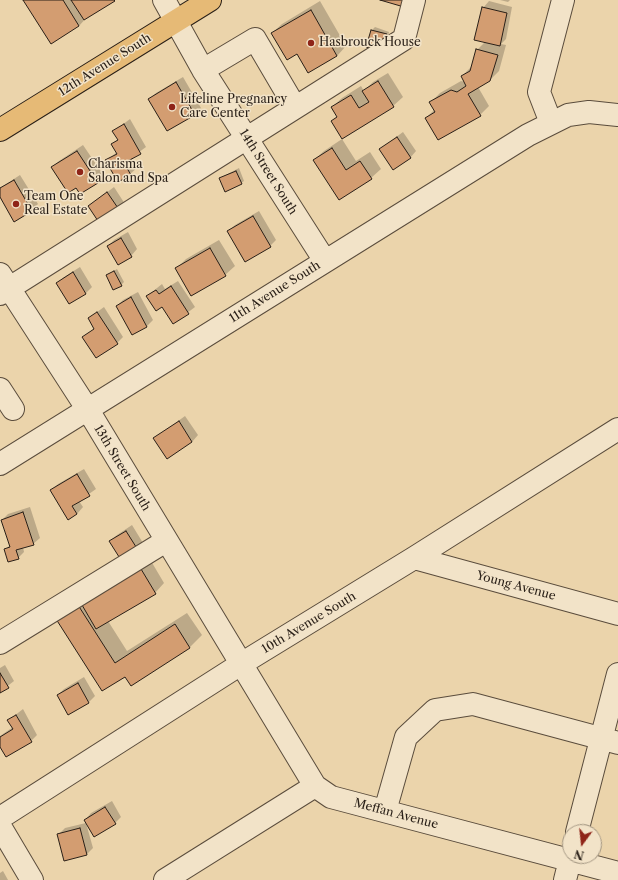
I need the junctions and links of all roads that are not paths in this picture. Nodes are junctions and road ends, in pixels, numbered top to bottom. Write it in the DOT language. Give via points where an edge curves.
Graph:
graph roads {
  1 [pos="164,0"];
  2 [pos="210,0"];
  3 [pos="414,0"];
  4 [pos="564,0"];
  5 [pos="176,20"];
  6 [pos="204,70"];
  7 [pos="295,107"];
  8 [pos="618,115"];
  9 [pos="552,122"];
  10 [pos="0,130"];
  11 [pos="247,138"];
  12 [pos="324,261"];
  13 [pos="3,286"];
  14 [pos="0,389"];
  15 [pos="13,409"];
  16 [pos="88,410"];
  17 [pos="618,429"];
  18 [pos="0,464"];
  19 [pos="166,540"];
  20 [pos="414,558"];
  21 [pos="618,614"];
  22 [pos="0,643"];
  23 [pos="241,664"];
  24 [pos="618,674"];
  25 [pos="610,741"];
  26 [pos="315,786"];
  27 [pos="384,811"];
  28 [pos="0,818"];
  29 [pos="580,824"];
  30 [pos="0,826"];
  31 [pos="569,865"];
  32 [pos="618,873"];
  33 [pos="32,880"];
  34 [pos="165,880"];
  1 -- 5 [label="street, 14th Street South"];
  2 -- 5 [label="main road, 12th Avenue South"];
  3 -- 7 [label="street" via="404,39"];
  4 -- 9 [label="street" via="538,92"];
  5 -- 6 [label="street, 14th Street South"];
  5 -- 10 [label="main road, 12th Avenue South"];
  6 -- 7 [label="street" via="255,39"];
  6 -- 11 [label="street, 14th Street South"];
  7 -- 11 [label="street"];
  8 -- 9 [label="street, 11th Avenue South" via="589,112 568,115"];
  9 -- 12 [label="street, 11th Avenue South"];
  11 -- 12 [label="street, 14th Street South"];
  11 -- 13 [label="street"];
  12 -- 16 [label="street, 11th Avenue South"];
  13 -- 16 [label="street, 13th Street South"];
  14 -- 15 [label="street"];
  16 -- 18 [label="street, 11th Avenue South"];
  16 -- 19 [label="street, 13th Street South"];
  17 -- 20 [label="street, 10th Avenue South"];
  19 -- 22 [label="street"];
  19 -- 23 [label="street, 13th Street South"];
  20 -- 21 [label="street, Young Avenue"];
  20 -- 23 [label="street, 10th Avenue South"];
  23 -- 26 [label="street, Meffan Avenue"];
  23 -- 28 [label="street, 10th Avenue South"];
  24 -- 25 [label="street"];
  25 -- 27 [label="street" via="473,704 435,710 406,737"];
  25 -- 29 [label="street"];
  26 -- 27 [label="street, Meffan Avenue" via="331,797"];
  26 -- 34 [label="street"];
  27 -- 31 [label="street, Meffan Avenue"];
  30 -- 33 [label="street"];
  31 -- 32 [label="street, Meffan Avenue"];
}
